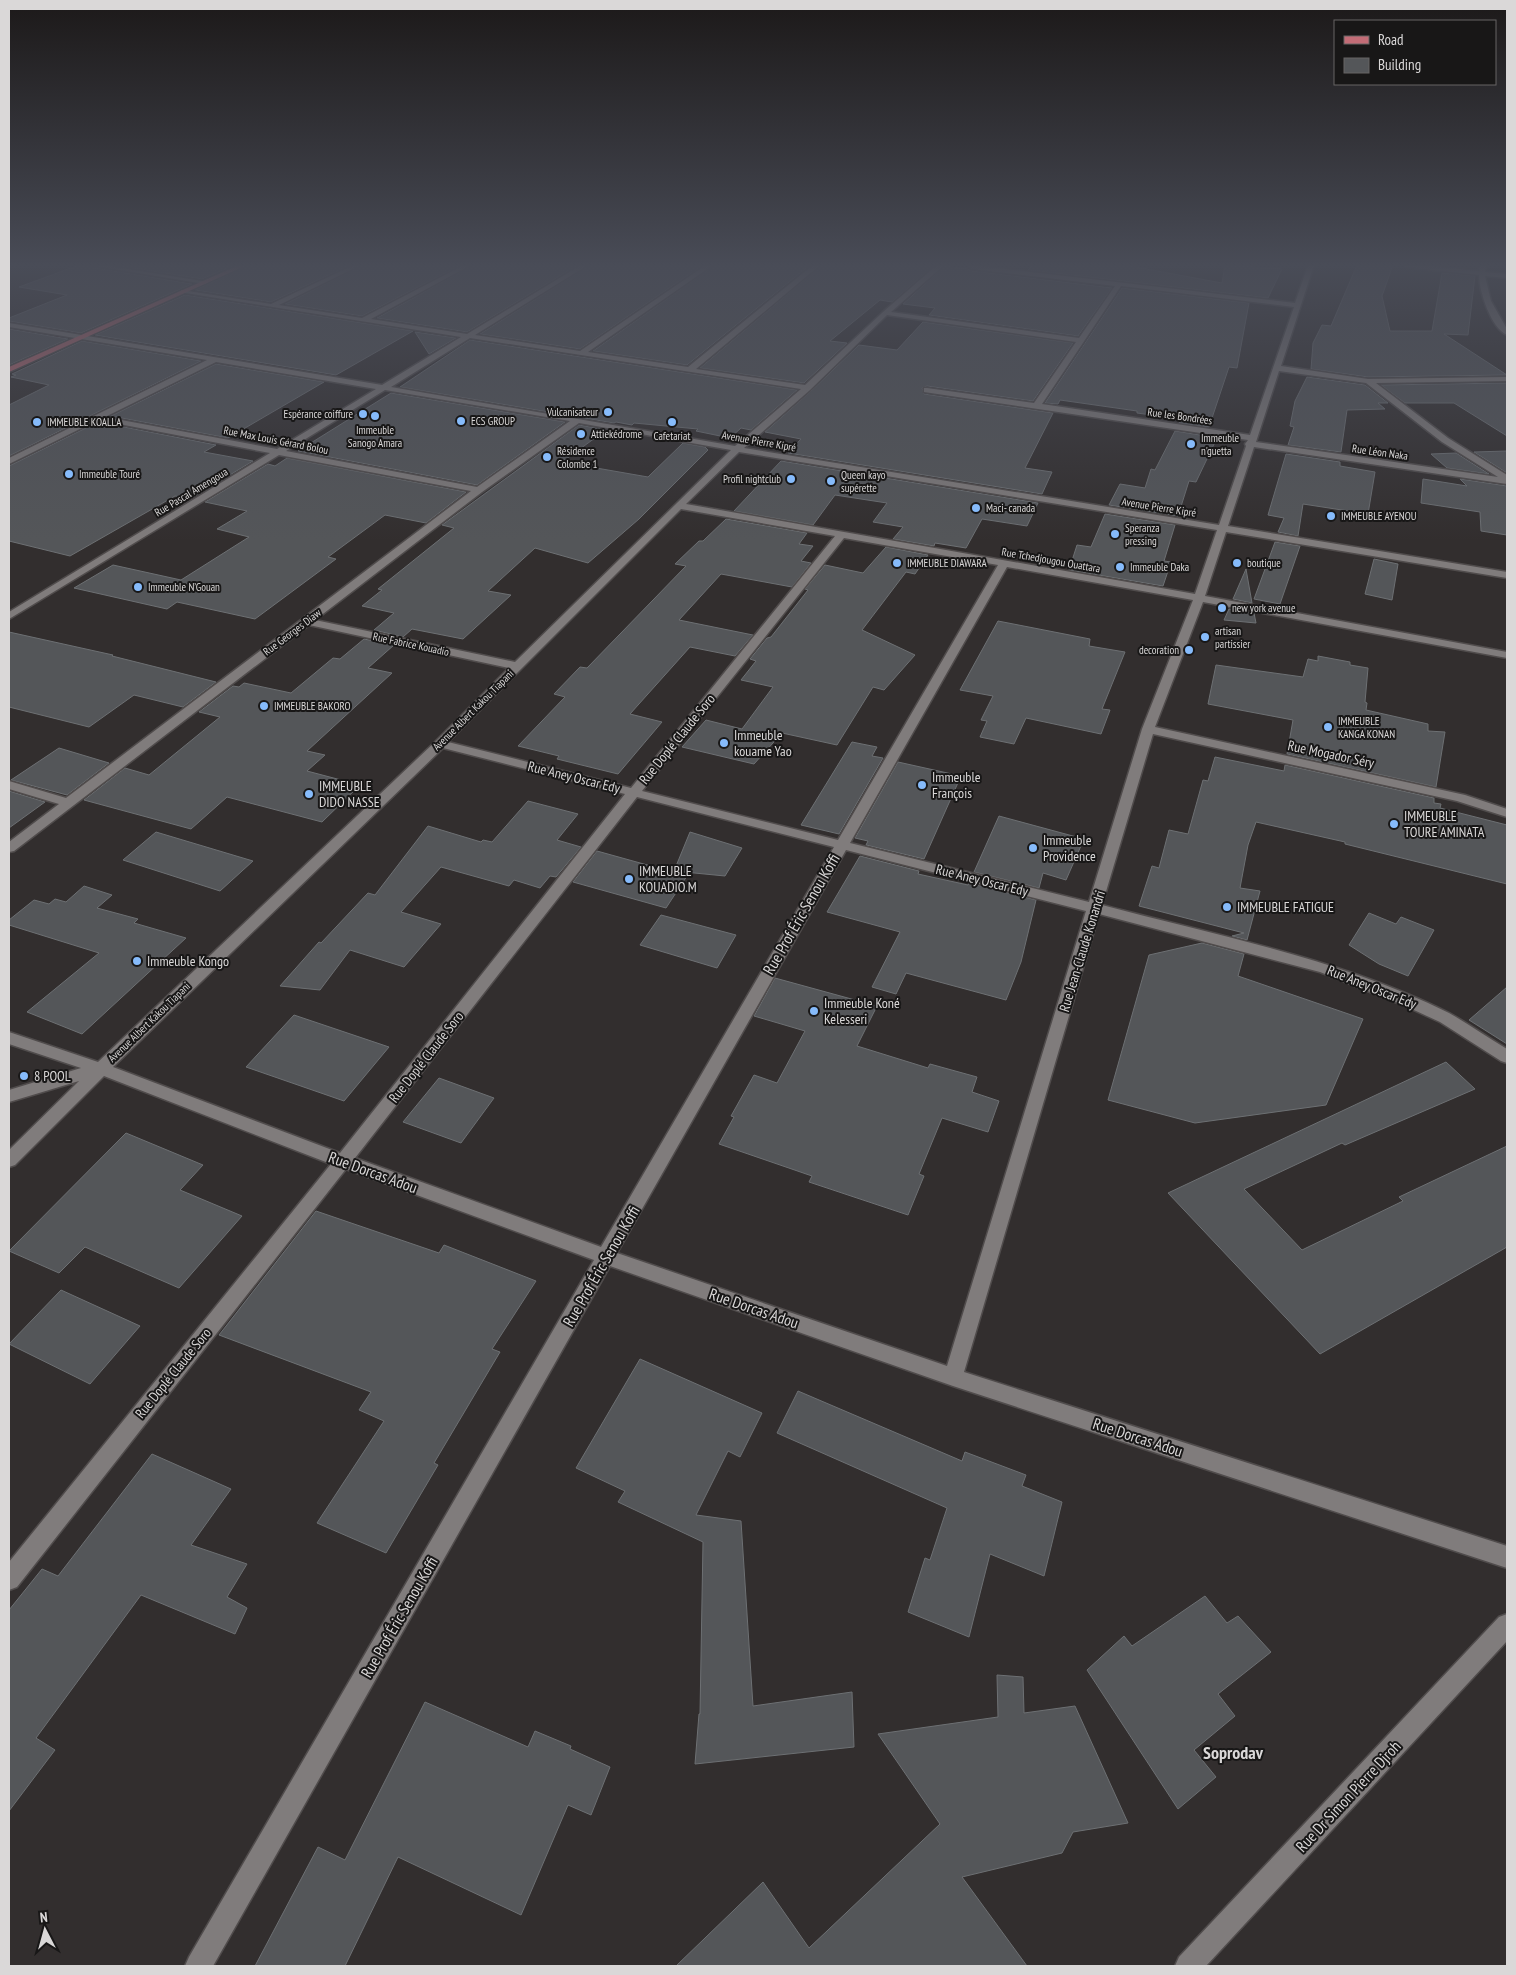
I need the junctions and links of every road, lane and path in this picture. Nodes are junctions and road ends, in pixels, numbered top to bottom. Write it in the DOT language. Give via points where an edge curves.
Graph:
graph roads {
  1 [pos="37,357"];
  2 [pos="211,357"];
  3 [pos="434,357"];
  4 [pos="608,357"];
  5 [pos="706,357"];
  6 [pos="839,357"];
  7 [pos="1069,357"];
  8 [pos="1281,357"];
  9 [pos="216,358"];
  10 [pos="1278,368"];
  11 [pos="9,370"];
  12 [pos="690,370"];
  13 [pos="1368,380"];
  14 [pos="1507,380"];
  15 [pos="384,387"];
  16 [pos="807,388"];
  17 [pos="927,390"];
  18 [pos="1036,406"];
  19 [pos="98,418"];
  20 [pos="577,420"];
  21 [pos="1250,441"];
  22 [pos="737,449"];
  23 [pos="278,452"];
  24 [pos="9,462"];
  25 [pos="1507,480"];
  26 [pos="479,490"];
  27 [pos="680,506"];
  28 [pos="1223,529"];
  29 [pos="842,534"];
  30 [pos="1002,564"];
  31 [pos="1507,575"];
  32 [pos="1199,598"];
  33 [pos="9,616"];
  34 [pos="306,621"];
  35 [pos="1507,655"];
  36 [pos="517,666"];
  37 [pos="1148,729"];
  38 [pos="440,744"];
  39 [pos="9,785"];
  40 [pos="634,792"];
  41 [pos="69,804"];
  42 [pos="1507,813"];
  43 [pos="841,844"];
  44 [pos="9,848"];
  45 [pos="1094,908"];
  46 [pos="9,1038"];
  47 [pos="1507,1057"];
  48 [pos="101,1069"];
  49 [pos="9,1096"];
  50 [pos="9,1160"];
  51 [pos="343,1161"];
  52 [pos="606,1257"];
  53 [pos="953,1377"];
  54 [pos="1507,1556"];
  55 [pos="9,1578"];
  56 [pos="1507,1625"];
  57 [pos="198,1966"];
  58 [pos="1188,1966"];
  1 -- 11 [label="main road"];
  2 -- 9 [label="street, Avenue Pierre Kipré"];
  3 -- 15 [label="street, Rue Pascal Amengoua"];
  4 -- 12 [label="street"];
  5 -- 12 [label="street"];
  6 -- 16 [label="street, Avenue Albert Kakou Tiapani"];
  7 -- 18 [label="street"];
  8 -- 10 [label="street, Rue Jean-Claude Konandri"];
  9 -- 15 [label="street, Avenue Pierre Kipré"];
  9 -- 19 [label="street"];
  10 -- 13 [label="street"];
  10 -- 21 [label="street, Rue Jean-Claude Konandri"];
  12 -- 16 [label="street"];
  13 -- 14 [label="street"];
  13 -- 25 [label="street" via="1446,440"];
  15 -- 20 [label="street, Avenue Pierre Kipré"];
  15 -- 23 [label="street, Rue Pascal Amengoua"];
  16 -- 22 [label="street, Avenue Albert Kakou Tiapani"];
  17 -- 18 [label="street, Rue les Bondrées"];
  18 -- 21 [label="street, Rue les Bondrées"];
  19 -- 23 [label="street, Rue Max Louis Gérard Bolou"];
  19 -- 24 [label="street"];
  20 -- 22 [label="street, Avenue Pierre Kipré"];
  20 -- 26 [label="street, Rue Georges Diaw"];
  21 -- 25 [label="street, Rue Léon Naka"];
  21 -- 28 [label="street, Rue Jean-Claude Konandri"];
  22 -- 27 [label="street, Avenue Albert Kakou Tiapani"];
  22 -- 28 [label="street, Avenue Pierre Kipré"];
  23 -- 26 [label="street, Rue Max Louis Gérard Bolou"];
  23 -- 33 [label="street, Rue Pascal Amengoua"];
  26 -- 34 [label="street, Rue Georges Diaw"];
  27 -- 29 [label="street, Rue Tchedjougou Ouattara"];
  27 -- 36 [label="street, Avenue Albert Kakou Tiapani"];
  28 -- 31 [label="street, Avenue Pierre Kipré"];
  28 -- 32 [label="street, Rue Jean-Claude Konandri"];
  29 -- 30 [label="street, Rue Tchedjougou Ouattara"];
  29 -- 40 [label="street, Rue Doplé Claude Soro"];
  30 -- 32 [label="street, Rue Tchedjougou Ouattara"];
  30 -- 43 [label="street, Rue Prof Éric Senou Koffi"];
  32 -- 35 [label="street, Rue Tchedjougou Ouattara"];
  32 -- 37 [label="street, Rue Jean-Claude Konandri"];
  34 -- 36 [label="street, Rue Fabrice Kouadio"];
  34 -- 41 [label="street, Rue Georges Diaw"];
  36 -- 38 [label="street, Avenue Albert Kakou Tiapani"];
  37 -- 42 [label="street, Rue Mogador Séry" via="1460,798"];
  37 -- 45 [label="street, Rue Jean-Claude Konandri"];
  38 -- 40 [label="street, Rue Aney Oscar Edy"];
  38 -- 48 [label="street, Avenue Albert Kakou Tiapani"];
  39 -- 41 [label="street"];
  40 -- 43 [label="street, Rue Aney Oscar Edy"];
  40 -- 51 [label="street, Rue Doplé Claude Soro"];
  41 -- 44 [label="street, Rue Georges Diaw"];
  43 -- 45 [label="street, Rue Aney Oscar Edy"];
  43 -- 52 [label="street, Rue Prof Éric Senou Koffi"];
  45 -- 47 [label="street, Rue Aney Oscar Edy" via="1324,968 1445,1018"];
  45 -- 53 [label="street, Rue Jean-Claude Konandri"];
  46 -- 48 [label="street, Rue Dorcas Adou"];
  48 -- 49 [label="street"];
  48 -- 50 [label="street, Avenue Albert Kakou Tiapani"];
  48 -- 51 [label="street, Rue Dorcas Adou"];
  51 -- 52 [label="street, Rue Dorcas Adou"];
  51 -- 55 [label="street, Rue Doplé Claude Soro"];
  52 -- 53 [label="street, Rue Dorcas Adou"];
  52 -- 57 [label="street, Rue Prof Éric Senou Koffi"];
  53 -- 54 [label="street, Rue Dorcas Adou"];
  56 -- 58 [label="street, Rue Dr Simon Pierre Djroh"];
}
